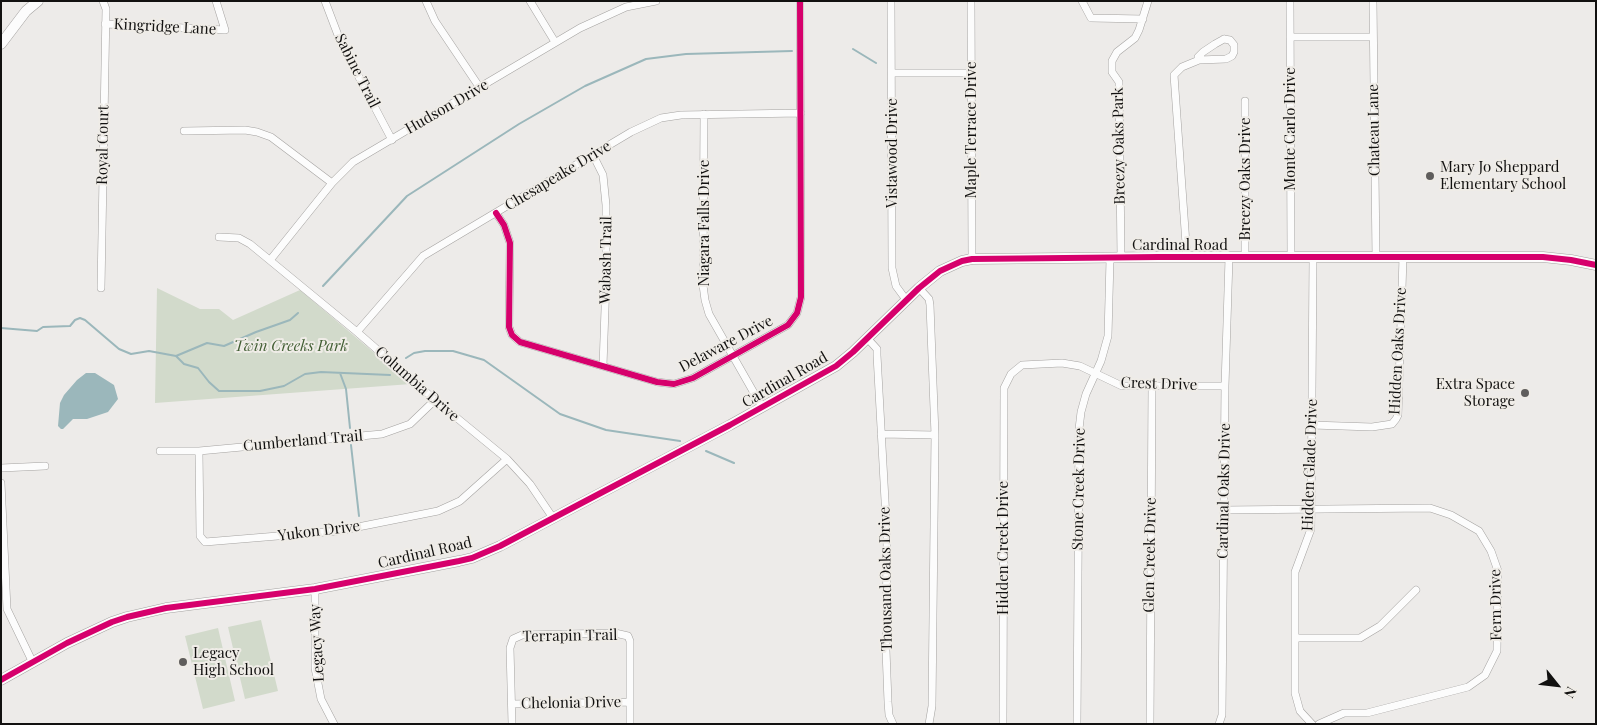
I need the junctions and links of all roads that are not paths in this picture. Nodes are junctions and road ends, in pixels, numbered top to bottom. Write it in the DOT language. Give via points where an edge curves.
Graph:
graph roads {
  1 [pos="38,1"];
  2 [pos="103,1"];
  3 [pos="216,1"];
  4 [pos="325,1"];
  5 [pos="426,1"];
  6 [pos="530,1"];
  7 [pos="656,1"];
  8 [pos="800,1"];
  9 [pos="891,1"];
  10 [pos="971,1"];
  11 [pos="1082,1"];
  12 [pos="1148,1"];
  13 [pos="1290,1"];
  14 [pos="1372,1"];
  15 [pos="1143,19"];
  16 [pos="105,24"];
  17 [pos="1290,37"];
  18 [pos="1372,37"];
  19 [pos="556,42"];
  20 [pos="1,44"];
  21 [pos="1199,60"];
  22 [pos="892,72"];
  23 [pos="971,73"];
  24 [pos="480,88"];
  25 [pos="1246,101"];
  26 [pos="800,113"];
  27 [pos="704,114"];
  28 [pos="184,131"];
  29 [pos="392,140"];
  30 [pos="593,155"];
  31 [pos="332,183"];
  32 [pos="496,213"];
  33 [pos="219,237"];
  34 [pos="1403,257"];
  35 [pos="1121,258"];
  36 [pos="1187,258"];
  37 [pos="1228,258"];
  38 [pos="1245,258"];
  39 [pos="1291,258"];
  40 [pos="1313,258"];
  41 [pos="1376,258"];
  42 [pos="271,259"];
  43 [pos="972,259"];
  44 [pos="1110,259"];
  45 [pos="1596,265"];
  46 [pos="101,288"];
  47 [pos="919,288"];
  48 [pos="907,301"];
  49 [pos="357,332"];
  50 [pos="867,338"];
  51 [pos="734,356"];
  52 [pos="603,366"];
  53 [pos="1011,374"];
  54 [pos="1095,374"];
  55 [pos="1152,386"];
  56 [pos="1225,386"];
  57 [pos="435,400"];
  58 [pos="762,407"];
  59 [pos="1312,425"];
  60 [pos="881,434"];
  61 [pos="935,435"];
  62 [pos="160,451"];
  63 [pos="199,451"];
  64 [pos="507,459"];
  65 [pos="45,466"];
  66 [pos="1,468"];
  67 [pos="1,483"];
  68 [pos="1312,509"];
  69 [pos="1224,510"];
  70 [pos="553,518"];
  71 [pos="3,565"];
  72 [pos="315,589"];
  73 [pos="1416,590"];
  74 [pos="1296,638"];
  75 [pos="33,663"];
  76 [pos="1,680"];
  77 [pos="630,702"];
  78 [pos="512,704"];
  79 [pos="1219,723"];
  80 [pos="334,724"];
  81 [pos="512,724"];
  82 [pos="630,724"];
  83 [pos="893,724"];
  84 [pos="930,724"];
  85 [pos="1003,724"];
  86 [pos="1077,724"];
  87 [pos="1150,724"];
  88 [pos="1312,724"];
  89 [pos="1319,724"];
  1 -- 20 [label="street" via="26,11"];
  2 -- 16 [label="street, Royal Court"];
  3 -- 16 [label="street, Kingridge Lane" via="225,30"];
  4 -- 29 [label="street, Sabine Trail" via="341,43"];
  5 -- 24 [label="street" via="435,21"];
  6 -- 19 [label="street"];
  7 -- 19 [label="street, Hudson Drive" via="602,16"];
  8 -- 26 [label="street, Delaware Drive"];
  9 -- 22 [label="street, Vistawood Drive"];
  10 -- 23 [label="street, Maple Terrace Drive"];
  11 -- 15 [label="street" via="1091,18"];
  12 -- 15 [label="street, Breezy Oaks Park"];
  13 -- 17 [label="street, Monte Carlo Drive"];
  14 -- 18 [label="street, Chateau Lane"];
  15 -- 35 [label="street, Breezy Oaks Park" via="1135,38 1117,52 1112,61 1112,72 1119,82"];
  16 -- 46 [label="street, Royal Court"];
  17 -- 18 [label="street"];
  17 -- 39 [label="street, Monte Carlo Drive"];
  18 -- 41 [label="street, Chateau Lane"];
  19 -- 24 [label="street, Hudson Drive"];
  21 -- 21 [label="street" via="1203,52 1219,41 1230,40 1234,45 1234,52 1229,58"];
  21 -- 36 [label="street" via="1182,66 1174,75"];
  22 -- 23 [label="street"];
  22 -- 48 [label="street, Vistawood Drive" via="892,268 896,286"];
  23 -- 43 [label="street, Maple Terrace Drive"];
  24 -- 29 [label="street, Hudson Drive"];
  25 -- 38 [label="street, Breezy Oaks Drive"];
  26 -- 27 [label="street, Chesapeake Drive"];
  26 -- 51 [label="street, Delaware Drive" via="800,305 788,325"];
  27 -- 30 [label="street, Chesapeake Drive" via="661,118"];
  27 -- 51 [label="street, Niagara Falls Drive" via="703,285 710,314"];
  28 -- 31 [label="street" via="245,130 264,134"];
  29 -- 31 [label="street, Hudson Drive" via="353,162"];
  30 -- 32 [label="street, Chesapeake Drive"];
  30 -- 52 [label="street, Wabash Trail" via="602,175 606,205"];
  31 -- 42 [label="street, Hudson Drive"];
  32 -- 49 [label="street, Chesapeake Drive" via="423,256"];
  32 -- 52 [label="street, Delaware Drive" via="510,244 509,328 512,335 520,342"];
  33 -- 42 [label="street, Columbia Drive" via="239,238"];
  34 -- 41 [label="street, Cardinal Road"];
  34 -- 45 [label="street, Cardinal Road" via="1544,257"];
  34 -- 59 [label="street, Hidden Oaks Drive" via="1396,419 1392,424 1372,427"];
  35 -- 36 [label="street, Cardinal Road"];
  35 -- 44 [label="street, Cardinal Road"];
  36 -- 37 [label="street, Cardinal Road"];
  37 -- 38 [label="street, Cardinal Road"];
  37 -- 56 [label="street, Cardinal Oaks Drive"];
  38 -- 39 [label="street, Cardinal Road"];
  39 -- 40 [label="street, Cardinal Road"];
  40 -- 41 [label="street, Cardinal Road"];
  40 -- 59 [label="street, Hidden Glade Drive"];
  42 -- 49 [label="street, Columbia Drive"];
  43 -- 44 [label="street, Cardinal Road"];
  43 -- 47 [label="street, Cardinal Road" via="950,265"];
  44 -- 54 [label="street, Stone Creek Drive" via="1108,336"];
  47 -- 48 [label="street, Cardinal Road"];
  47 -- 61 [label="street" via="930,305"];
  48 -- 50 [label="street, Cardinal Road"];
  49 -- 57 [label="street, Columbia Drive"];
  50 -- 58 [label="street, Cardinal Road" via="836,366"];
  50 -- 60 [label="street, Thousand Oaks Drive" via="877,349"];
  51 -- 52 [label="street, Delaware Drive" via="693,378 674,384"];
  51 -- 58 [label="street, Niagara Falls Drive"];
  53 -- 54 [label="street, Crest Drive" via="1022,364 1062,364 1080,366"];
  53 -- 85 [label="street, Hidden Creek Drive" via="1004,388"];
  54 -- 55 [label="street, Crest Drive" via="1122,386"];
  54 -- 86 [label="street, Stone Creek Drive" via="1086,394 1079,430"];
  55 -- 56 [label="street, Crest Drive"];
  55 -- 87 [label="street, Glen Creek Drive"];
  56 -- 69 [label="street, Cardinal Oaks Drive"];
  57 -- 63 [label="street, Cumberland Trail" via="410,424 382,434"];
  57 -- 64 [label="street, Columbia Drive"];
  58 -- 70 [label="street, Cardinal Road"];
  59 -- 68 [label="street, Hidden Glade Drive"];
  60 -- 61 [label="street"];
  60 -- 83 [label="street, Thousand Oaks Drive" via="887,537 888,708"];
  61 -- 84 [label="street"];
  62 -- 63 [label="street, Cumberland Trail"];
  63 -- 64 [label="street, Yukon Drive" via="200,536 205,542 338,531 438,511 460,501"];
  64 -- 70 [label="street, Columbia Drive" via="530,484"];
  65 -- 66 [label="street"];
  67 -- 71 [label="street"];
  68 -- 69 [label="street, Fern Drive"];
  68 -- 74 [label="street, Hidden Glade Drive" via="1311,529 1295,572"];
  68 -- 89 [label="street, Fern Drive" via="1430,508 1451,515 1479,531 1498,570 1497,651 1485,675 1468,687 1367,713 1344,712"];
  69 -- 79 [label="street, Cardinal Oaks Drive" via="1222,715"];
  70 -- 72 [label="street, Cardinal Road" via="472,558"];
  71 -- 75 [label="street" via="7,609"];
  72 -- 75 [label="street, Cardinal Road" via="166,608 127,617 66,643"];
  72 -- 80 [label="street, Legacy Way" via="315,668 321,699"];
  73 -- 74 [label="street" via="1380,626 1360,638"];
  74 -- 88 [label="street, Hidden Glade Drive" via="1295,693 1300,711"];
  75 -- 76 [label="street, Cardinal Road"];
  77 -- 78 [label="street, Chelonia Drive"];
  77 -- 78 [label="street, Terrapin Trail" via="628,636 522,635 513,639 510,648"];
  77 -- 82 [label="street"];
  78 -- 81 [label="street"];
}
